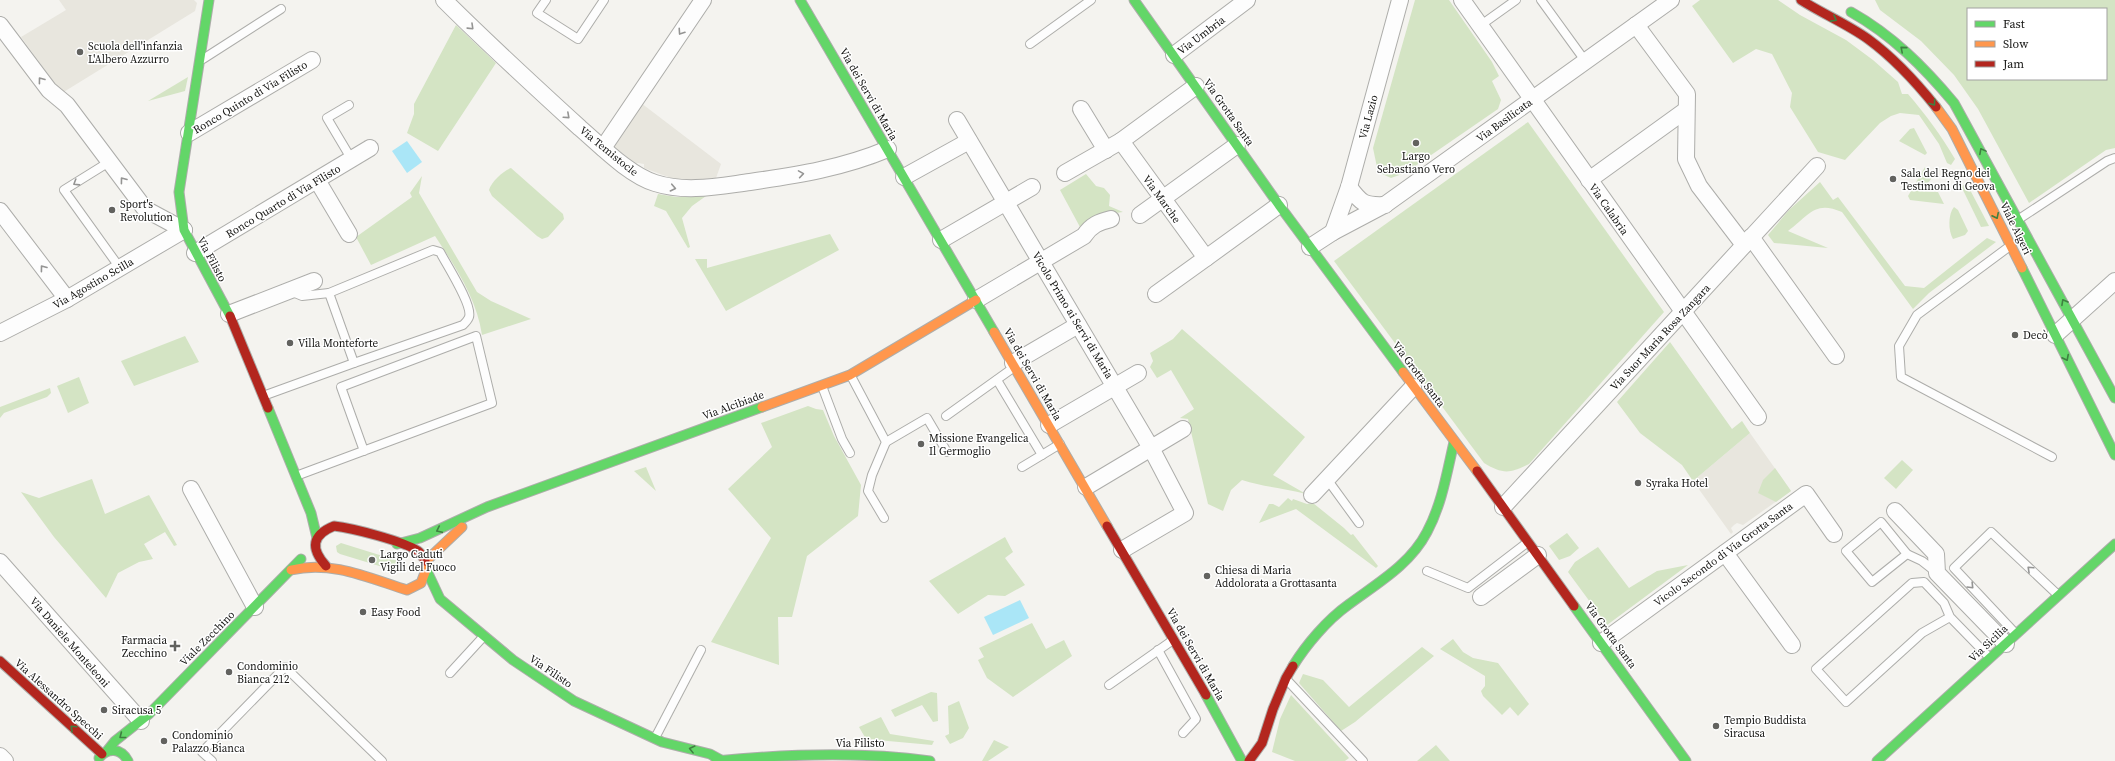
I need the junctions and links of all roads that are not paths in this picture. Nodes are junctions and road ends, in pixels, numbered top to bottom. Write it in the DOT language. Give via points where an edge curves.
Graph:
graph roads {
  1 [pos="209,0"];
  2 [pos="444,0"];
  3 [pos="546,0"];
  4 [pos="604,0"];
  5 [pos="703,0"];
  6 [pos="800,0"];
  7 [pos="1091,0"];
  8 [pos="1134,0"];
  9 [pos="1247,0"];
  10 [pos="1400,0"];
  11 [pos="1462,0"];
  12 [pos="1516,0"];
  13 [pos="1541,0"];
  14 [pos="1671,0"];
  15 [pos="1801,0"];
  16 [pos="1840,7"];
  17 [pos="281,9"];
  18 [pos="0,25"];
  19 [pos="1481,25"];
  20 [pos="1636,25"];
  21 [pos="1030,44"];
  22 [pos="1174,55"];
  23 [pos="201,60"];
  24 [pos="312,60"];
  25 [pos="1586,62"];
  26 [pos="1196,86"];
  27 [pos="1534,99"];
  28 [pos="349,105"];
  29 [pos="1081,108"];
  30 [pos="1686,110"];
  31 [pos="957,120"];
  32 [pos="189,133"];
  33 [pos="969,141"];
  34 [pos="1121,141"];
  35 [pos="1237,145"];
  36 [pos="370,148"];
  37 [pos="603,148"];
  38 [pos="888,149"];
  39 [pos="1106,150"];
  40 [pos="2115,158"];
  41 [pos="352,160"];
  42 [pos="109,162"];
  43 [pos="1817,166"];
  44 [pos="1065,173"];
  45 [pos="904,177"];
  46 [pos="317,180"];
  47 [pos="1589,180"];
  48 [pos="1032,187"];
  49 [pos="1349,187"];
  50 [pos="1163,199"];
  51 [pos="1006,202"];
  52 [pos="1386,204"];
  53 [pos="1279,205"];
  54 [pos="0,211"];
  55 [pos="1140,215"];
  56 [pos="1111,219"];
  57 [pos="2018,219"];
  58 [pos="184,230"];
  59 [pos="1333,232"];
  60 [pos="349,234"];
  61 [pos="941,240"];
  62 [pos="1747,241"];
  63 [pos="2011,246"];
  64 [pos="1310,247"];
  65 [pos="195,253"];
  66 [pos="1206,258"];
  67 [pos="1041,262"];
  68 [pos="120,268"];
  69 [pos="314,281"];
  70 [pos="2115,281"];
  71 [pos="290,290"];
  72 [pos="329,293"];
  73 [pos="1156,294"];
  74 [pos="66,299"];
  75 [pos="976,300"];
  76 [pos="1682,312"];
  77 [pos="228,314"];
  78 [pos="2073,318"];
  79 [pos="1078,324"];
  80 [pos="0,333"];
  81 [pos="2055,335"];
  82 [pos="1836,356"];
  83 [pos="354,363"];
  84 [pos="1014,365"];
  85 [pos="1138,373"];
  86 [pos="850,376"];
  87 [pos="997,380"];
  88 [pos="822,386"];
  89 [pos="1115,386"];
  90 [pos="1413,387"];
  91 [pos="263,397"];
  92 [pos="2115,398"];
  93 [pos="946,416"];
  94 [pos="1758,417"];
  95 [pos="1049,425"];
  96 [pos="1184,429"];
  97 [pos="886,442"];
  98 [pos="1454,442"];
  99 [pos="1060,444"];
  100 [pos="1151,448"];
  101 [pos="364,450"];
  102 [pos="947,452"];
  103 [pos="850,453"];
  104 [pos="1042,455"];
  105 [pos="2115,455"];
  106 [pos="2052,457"];
  107 [pos="1022,467"];
  108 [pos="295,476"];
  109 [pos="1327,479"];
  110 [pos="1086,487"];
  111 [pos="191,489"];
  112 [pos="1312,495"];
  113 [pos="487,507"];
  114 [pos="1503,507"];
  115 [pos="1895,510"];
  116 [pos="311,513"];
  117 [pos="884,518"];
  118 [pos="1359,522"];
  119 [pos="347,527"];
  120 [pos="1834,534"];
  121 [pos="316,540"];
  122 [pos="397,544"];
  123 [pos="2115,544"];
  124 [pos="1533,548"];
  125 [pos="1122,550"];
  126 [pos="1725,553"];
  127 [pos="1907,554"];
  128 [pos="0,562"];
  129 [pos="326,566"];
  130 [pos="426,566"];
  131 [pos="291,570"];
  132 [pos="1427,571"];
  133 [pos="1937,573"];
  134 [pos="407,590"];
  135 [pos="2058,595"];
  136 [pos="1481,597"];
  137 [pos="440,599"];
  138 [pos="255,607"];
  139 [pos="1950,617"];
  140 [pos="484,636"];
  141 [pos="1174,639"];
  142 [pos="2011,639"];
  143 [pos="1601,643"];
  144 [pos="1792,645"];
  145 [pos="701,650"];
  146 [pos="1158,650"];
  147 [pos="1990,658"];
  148 [pos="0,661"];
  149 [pos="450,673"];
  150 [pos="1286,678"];
  151 [pos="1109,685"];
  152 [pos="140,722"];
  153 [pos="1183,733"];
  154 [pos="133,737"];
  155 [pos="658,741"];
  156 [pos="127,755"];
  157 [pos="0,756"];
  158 [pos="680,756"];
  159 [pos="790,756"];
  160 [pos="100,757"];
  161 [pos="815,758"];
  162 [pos="1683,759"];
  163 [pos="5,761"];
  164 [pos="212,761"];
  165 [pos="382,761"];
  166 [pos="723,761"];
  167 [pos="776,761"];
  168 [pos="930,761"];
  169 [pos="1242,761"];
  170 [pos="1249,761"];
  171 [pos="1363,761"];
  172 [pos="1877,761"];
  1 -- 23 [label="street, Via Filisto"];
  2 -- 37 [label="street, Via Temistocle, one-way" via="511,66"];
  3 -- 4 [label="lane" via="538,13 578,39"];
  5 -- 37 [label="street, one-way"];
  6 -- 38 [label="street, Via dei Servi di Maria"];
  7 -- 21 [label="lane"];
  8 -- 22 [label="street, Via Grotta Santa"];
  9 -- 22 [label="street, Via Umbria"];
  10 -- 49 [label="street, Via Lazio"];
  11 -- 19 [label="street, Via Calabria"];
  12 -- 19 [label="lane"];
  13 -- 25 [label="lane"];
  14 -- 20 [label="street, Via Basilicata"];
  15 -- 63 [label="street, Viale Algeri, one-way" via="1855,30 1885,53 1928,96 1952,129"];
  57 -- 16 [label="street, Viale Algeri, one-way" via="1969,128 1954,103 1934,79 1882,31 1861,16"];
  17 -- 23 [label="lane"];
  42 -- 18 [label="street, one-way" via="67,105 49,90"];
  19 -- 27 [label="street, Via Calabria"];
  20 -- 25 [label="street, Via Basilicata"];
  20 -- 30 [label="street" via="1687,94"];
  22 -- 26 [label="street, Via Grotta Santa"];
  23 -- 32 [label="street, Via Filisto"];
  24 -- 32 [label="street, Ronco Quinto di Via Filisto"];
  25 -- 27 [label="street, Via Basilicata"];
  26 -- 34 [label="street"];
  26 -- 35 [label="street, Via Grotta Santa"];
  27 -- 47 [label="street, Via Calabria"];
  27 -- 52 [label="street, Via Basilicata"];
  28 -- 41 [label="lane" via="326,118"];
  29 -- 39 [label="street"];
  30 -- 47 [label="street"];
  30 -- 62 [label="street" via="1686,159 1700,186"];
  31 -- 33 [label="street, Vicolo Primo ai Servi di Maria"];
  32 -- 58 [label="street, Via Filisto" via="180,192"];
  33 -- 45 [label="street"];
  33 -- 51 [label="street, Vicolo Primo ai Servi di Maria"];
  34 -- 39 [label="street"];
  34 -- 50 [label="street, Via Marche"];
  35 -- 50 [label="street"];
  35 -- 53 [label="street, Via Grotta Santa"];
  36 -- 41 [label="street, Ronco Quarto di Via Filisto"];
  37 -- 38 [label="street, Via Temistocle, one-way" via="639,176 678,189 716,187 821,171 862,160"];
  38 -- 45 [label="street, Via dei Servi di Maria"];
  39 -- 44 [label="street"];
  40 -- 57 [label="lane" via="2107,160"];
  41 -- 46 [label="street, Ronco Quarto di Via Filisto"];
  58 -- 42 [label="street, one-way" via="145,209"];
  42 -- 68 [label="lane, one-way" via="64,190"];
  43 -- 62 [label="street, Via Suor Maria Rosa Zangara"];
  45 -- 61 [label="street, Via dei Servi di Maria"];
  46 -- 60 [label="street"];
  46 -- 65 [label="street, Ronco Quarto di Via Filisto"];
  47 -- 76 [label="street, Via Calabria"];
  48 -- 51 [label="street"];
  49 -- 52 [label="street" via="1359,201 1370,206"];
  49 -- 59 [label="street, Via Lazio"];
  50 -- 55 [label="street"];
  50 -- 66 [label="street, Via Marche"];
  51 -- 61 [label="street"];
  51 -- 67 [label="street, Vicolo Primo ai Servi di Maria"];
  52 -- 59 [label="street, Via Basilicata"];
  53 -- 64 [label="street, Via Grotta Santa"];
  53 -- 66 [label="street"];
  74 -- 54 [label="street, one-way"];
  56 -- 67 [label="street" via="1089,227 1084,236"];
  78 -- 57 [label="street, Viale Algeri, one-way"];
  58 -- 65 [label="street, Via Filisto"];
  58 -- 68 [label="street, Via Agostino Scilla"];
  59 -- 64 [label="street, Via Basilicata"];
  61 -- 75 [label="street, Via dei Servi di Maria"];
  62 -- 76 [label="street, Via Suor Maria Rosa Zangara"];
  62 -- 82 [label="street"];
  63 -- 81 [label="street, Viale Algeri"];
  63 -- 106 [label="lane" via="1917,315 1899,346 1901,377"];
  64 -- 90 [label="street, Via Grotta Santa"];
  65 -- 77 [label="street, Via Filisto"];
  66 -- 73 [label="street"];
  67 -- 75 [label="street"];
  67 -- 79 [label="street, Vicolo Primo ai Servi di Maria"];
  68 -- 74 [label="street, Via Agostino Scilla"];
  69 -- 71 [label="street"];
  70 -- 78 [label="street"];
  71 -- 72 [label="lane" via="302,296"];
  71 -- 77 [label="street"];
  72 -- 83 [label="lane"];
  72 -- 83 [label="lane" via="434,250 440,252 469,310 469,318 463,324"];
  74 -- 80 [label="street, Via Agostino Scilla"];
  75 -- 84 [label="street, Via dei Servi di Maria"];
  75 -- 86 [label="street, Via Alcibiade"];
  76 -- 94 [label="street, Via Calabria"];
  76 -- 114 [label="street, Via Suor Maria Rosa Zangara"];
  77 -- 91 [label="street, Via Filisto"];
  78 -- 81 [label="street"];
  78 -- 92 [label="street, Viale Algeri"];
  79 -- 84 [label="street"];
  79 -- 89 [label="street, Vicolo Primo ai Servi di Maria"];
  81 -- 105 [label="street, Viale Algeri, one-way"];
  83 -- 91 [label="lane"];
  84 -- 87 [label="lane"];
  84 -- 95 [label="street, Via dei Servi di Maria"];
  85 -- 89 [label="street"];
  86 -- 88 [label="street, Via Alcibiade"];
  86 -- 97 [label="lane"];
  87 -- 93 [label="lane"];
  87 -- 104 [label="lane"];
  88 -- 103 [label="lane"];
  88 -- 113 [label="street, Via Alcibiade"];
  89 -- 95 [label="street"];
  89 -- 100 [label="street, Vicolo Primo ai Servi di Maria"];
  90 -- 98 [label="street, Via Grotta Santa"];
  90 -- 109 [label="street"];
  91 -- 108 [label="street, Via Filisto"];
  95 -- 99 [label="street, Via dei Servi di Maria"];
  96 -- 100 [label="street"];
  97 -- 102 [label="lane" via="928,418"];
  97 -- 117 [label="lane" via="868,490"];
  98 -- 114 [label="street, Via Grotta Santa"];
  98 -- 150 [label="street" via="1441,499 1427,533 1408,559 1346,606 1305,647"];
  99 -- 104 [label="lane"];
  99 -- 110 [label="street, Via dei Servi di Maria"];
  100 -- 110 [label="street"];
  100 -- 125 [label="street, Vicolo Primo ai Servi di Maria" via="1185,512"];
  101 -- 101 [label="lane" via="492,403 476,336 341,387"];
  101 -- 108 [label="lane"];
  104 -- 107 [label="lane"];
  108 -- 116 [label="street, Via Filisto"];
  109 -- 112 [label="street"];
  109 -- 118 [label="lane"];
  110 -- 125 [label="street, Via dei Servi di Maria"];
  111 -- 138 [label="street"];
  113 -- 122 [label="street, one-way" via="420,538"];
  113 -- 130 [label="street" via="440,546"];
  114 -- 124 [label="street, Via Grotta Santa"];
  115 -- 133 [label="street" via="1936,554"];
  116 -- 119 [label="street"];
  116 -- 121 [label="street, Via Filisto"];
  119 -- 121 [label="street, Viale Zecchino" via="333,526 320,533"];
  119 -- 122 [label="street"];
  120 -- 126 [label="street, Vicolo Secondo di Via Grotta Santa" via="1806,494"];
  121 -- 129 [label="street, Via Filisto" via="318,557"];
  121 -- 131 [label="street, Viale Zecchino"];
  122 -- 130 [label="street" via="418,551"];
  123 -- 135 [label="street, Via Sicilia"];
  124 -- 132 [label="lane" via="1468,588"];
  124 -- 136 [label="street"];
  124 -- 143 [label="street, Via Grotta Santa"];
  125 -- 141 [label="street, Via dei Servi di Maria"];
  126 -- 143 [label="street, Vicolo Secondo di Via Grotta Santa"];
  126 -- 144 [label="street"];
  127 -- 127 [label="lane" via="1872,582 1846,550 1881,522"];
  127 -- 133 [label="lane" via="1922,561"];
  128 -- 152 [label="street, Via Daniele Monteleoni"];
  129 -- 131 [label="street" via="301,566"];
  129 -- 134 [label="street"];
  130 -- 134 [label="street" via="421,583"];
  130 -- 137 [label="street"];
  131 -- 138 [label="street, Viale Zecchino"];
  133 -- 142 [label="street"];
  134 -- 137 [label="street"];
  135 -- 142 [label="street, Via Sicilia"];
  135 -- 142 [label="lane, one-way" via="1991,532 1954,568"];
  137 -- 140 [label="street, Via Filisto"];
  138 -- 152 [label="street, Viale Zecchino"];
  139 -- 139 [label="lane" via="1944,603 1924,582 1912,583 1816,669 1846,702 1922,632"];
  139 -- 147 [label="lane"];
  140 -- 149 [label="lane"];
  140 -- 155 [label="street, Via Filisto" via="513,660 574,702"];
  141 -- 146 [label="lane"];
  141 -- 169 [label="street, Via dei Servi di Maria"];
  142 -- 147 [label="street, Via Sicilia"];
  143 -- 162 [label="street, Via Grotta Santa"];
  145 -- 155 [label="lane"];
  146 -- 151 [label="lane"];
  146 -- 153 [label="lane" via="1196,719"];
  147 -- 172 [label="street, Via Sicilia"];
  160 -- 148 [label="street, Via Alessandro Specchi, one-way"];
  150 -- 170 [label="street" via="1262,743"];
  150 -- 171 [label="lane"];
  152 -- 154 [label="street"];
  152 -- 160 [label="street, one-way" via="115,741"];
  155 -- 158 [label="street"];
  166 -- 155 [label="street, one-way" via="710,754"];
  156 -- 160 [label="street" via="115,749"];
  157 -- 163 [label="street"];
  159 -- 161 [label="street, Via Filisto"];
  159 -- 166 [label="street, Via Filisto" via="746,757"];
  159 -- 167 [label="street"];
  161 -- 168 [label="street, Via Filisto" via="889,755"];
  164 -- 165 [label="lane" via="202,752 285,667"];
}
